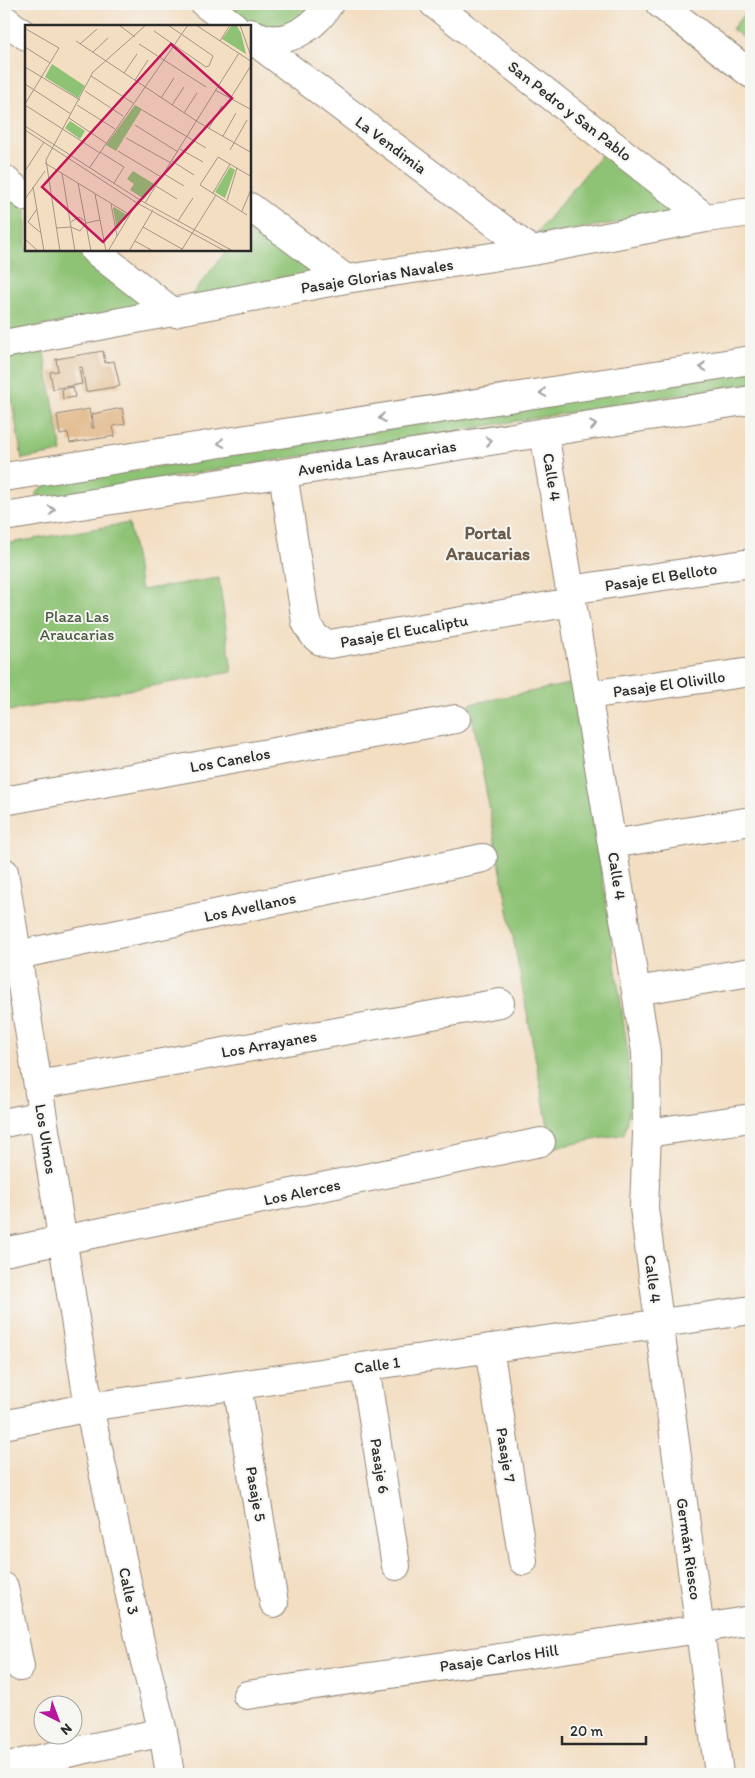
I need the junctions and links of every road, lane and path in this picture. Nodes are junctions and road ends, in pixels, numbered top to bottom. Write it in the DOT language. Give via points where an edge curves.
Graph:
graph roads {
  1 [pos="205,4"];
  2 [pos="329,4"];
  3 [pos="434,4"];
  4 [pos="660,4"];
  5 [pos="4,19"];
  6 [pos="235,25"];
  7 [pos="251,31"];
  8 [pos="25,35"];
  9 [pos="251,37"];
  10 [pos="751,74"];
  11 [pos="4,179"];
  12 [pos="25,196"];
  13 [pos="251,208"];
  14 [pos="751,212"];
  15 [pos="706,218"];
  16 [pos="95,251"];
  17 [pos="532,251"];
  18 [pos="346,279"];
  19 [pos="174,313"];
  20 [pos="4,344"];
  21 [pos="751,360"];
  22 [pos="751,400"];
  23 [pos="544,432"];
  24 [pos="283,473"];
  25 [pos="4,477"];
  26 [pos="5,510"];
  27 [pos="751,563"];
  28 [pos="571,596"];
  29 [pos="751,672"];
  30 [pos="588,695"];
  31 [pos="456,719"];
  32 [pos="4,801"];
  33 [pos="751,821"];
  34 [pos="612,844"];
  35 [pos="483,858"];
  36 [pos="4,872"];
  37 [pos="14,972"];
  38 [pos="751,972"];
  39 [pos="636,990"];
  40 [pos="500,1003"];
  41 [pos="38,1085"];
  42 [pos="42,1114"];
  43 [pos="751,1118"];
  44 [pos="4,1123"];
  45 [pos="647,1133"];
  46 [pos="541,1142"];
  47 [pos="62,1241"];
  48 [pos="4,1252"];
  49 [pos="751,1310"];
  50 [pos="658,1324"];
  51 [pos="489,1348"];
  52 [pos="365,1366"];
  53 [pos="237,1385"];
  54 [pos="88,1407"];
  55 [pos="4,1425"];
  56 [pos="524,1561"];
  57 [pos="396,1566"];
  58 [pos="4,1587"];
  59 [pos="274,1603"];
  60 [pos="751,1620"];
  61 [pos="700,1629"];
  62 [pos="20,1667"];
  63 [pos="247,1695"];
  64 [pos="163,1732"];
  65 [pos="6,1769"];
  66 [pos="170,1774"];
  67 [pos="719,1774"];
  1 -- 6 [label="street, La Vendimia"];
  2 -- 7 [label="street" via="314,22 290,36 270,39"];
  3 -- 15 [label="street, San Pedro y San Pablo"];
  4 -- 10 [label="street"];
  5 -- 8 [label="street"];
  9 -- 17 [label="street, La Vendimia"];
  11 -- 12 [label="street"];
  13 -- 18 [label="street"];
  14 -- 15 [label="street, Pasaje Glorias Navales"];
  15 -- 17 [label="street, Pasaje Glorias Navales"];
  16 -- 19 [label="street"];
  17 -- 18 [label="street, Pasaje Glorias Navales"];
  18 -- 19 [label="street, Pasaje Glorias Navales"];
  19 -- 20 [label="street, Pasaje Glorias Navales"];
  21 -- 25 [label="street, one-way"];
  23 -- 22 [label="street, Avenida Las Araucarias, one-way"];
  24 -- 23 [label="street, Avenida Las Araucarias, one-way"];
  23 -- 28 [label="street, Calle 4"];
  26 -- 24 [label="street, Avenida Las Araucarias, one-way"];
  24 -- 28 [label="street, Pasaje El Eucaliptu" via="306,622 320,642 330,644"];
  27 -- 28 [label="street, Pasaje El Belloto"];
  28 -- 30 [label="street, Calle 4"];
  29 -- 30 [label="street, Pasaje El Olivillo"];
  30 -- 34 [label="street, Calle 4"];
  31 -- 32 [label="street, Los Canelos"];
  33 -- 34 [label="street"];
  34 -- 39 [label="street, Calle 4"];
  35 -- 37 [label="street, Los Avellanos"];
  36 -- 37 [label="street, Los Ulmos"];
  37 -- 41 [label="street, Los Ulmos"];
  38 -- 39 [label="street"];
  39 -- 45 [label="street, Calle 4" via="646,1052"];
  40 -- 41 [label="street, Los Arrayanes"];
  41 -- 42 [label="street, Los Ulmos"];
  42 -- 44 [label="street"];
  42 -- 47 [label="street, Los Ulmos"];
  43 -- 45 [label="street"];
  45 -- 50 [label="street, Calle 4" via="644,1208"];
  46 -- 47 [label="street, Los Alerces"];
  47 -- 48 [label="street, Los Alerces"];
  47 -- 54 [label="street, Los Ulmos"];
  49 -- 50 [label="street, Calle 1"];
  50 -- 51 [label="street, Calle 1"];
  50 -- 61 [label="street, Germán Riesco"];
  51 -- 52 [label="street, Calle 1"];
  51 -- 56 [label="street, Pasaje 7"];
  52 -- 53 [label="street, Calle 1"];
  52 -- 57 [label="street, Pasaje 6"];
  53 -- 54 [label="street, Calle 1"];
  53 -- 59 [label="street, Pasaje 5"];
  54 -- 55 [label="street, Calle 1"];
  54 -- 64 [label="street, Calle 3"];
  58 -- 62 [label="street"];
  60 -- 61 [label="street, Pasaje Carlos Hill"];
  61 -- 63 [label="street, Pasaje Carlos Hill"];
  61 -- 67 [label="street, Germán Riesco"];
  64 -- 65 [label="street"];
  64 -- 66 [label="street, Calle 3"];
}
